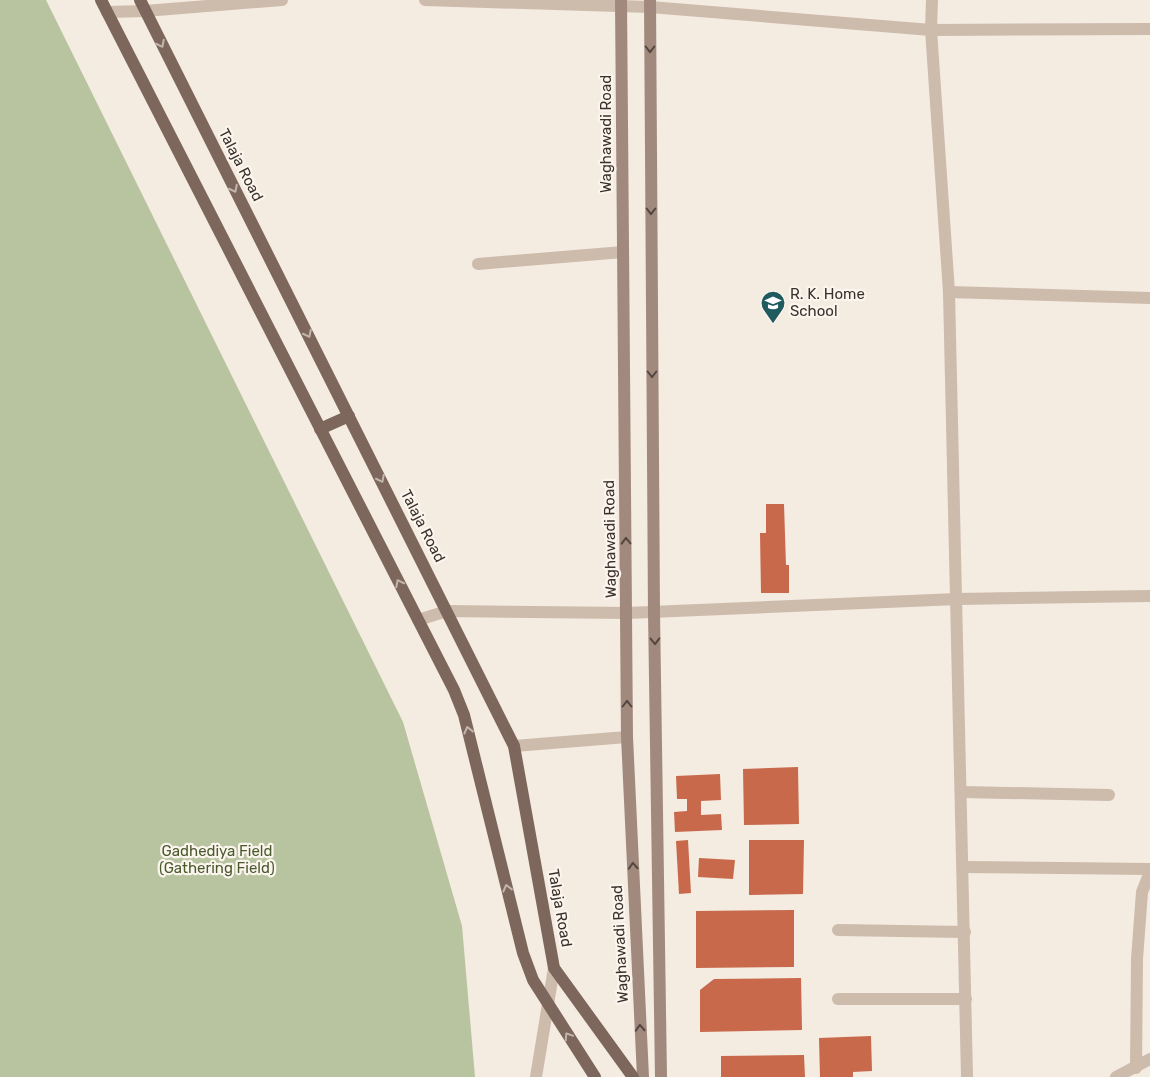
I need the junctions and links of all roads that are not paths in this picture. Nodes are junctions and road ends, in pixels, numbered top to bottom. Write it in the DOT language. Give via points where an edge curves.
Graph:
graph roads {
  1 [pos="282,0"];
  2 [pos="425,0"];
  3 [pos="932,0"];
  4 [pos="621,3"];
  5 [pos="650,4"];
  6 [pos="104,6"];
  7 [pos="142,6"];
  8 [pos="1150,29"];
  9 [pos="931,30"];
  10 [pos="623,252"];
  11 [pos="478,264"];
  12 [pos="950,292"];
  13 [pos="1150,298"];
  14 [pos="349,416"];
  15 [pos="320,429"];
  16 [pos="1150,596"];
  17 [pos="958,599"];
  18 [pos="447,611"];
  19 [pos="654,612"];
  20 [pos="627,613"];
  21 [pos="418,620"];
  22 [pos="627,737"];
  23 [pos="514,746"];
  24 [pos="962,792"];
  25 [pos="1109,795"];
  26 [pos="963,867"];
  27 [pos="1150,871"];
  28 [pos="838,930"];
  29 [pos="964,932"];
  30 [pos="554,968"];
  31 [pos="838,999"];
  32 [pos="966,999"];
  33 [pos="548,1005"];
  34 [pos="1150,1059"];
  35 [pos="1136,1068"];
  36 [pos="536,1077"];
  37 [pos="595,1077"];
  38 [pos="633,1077"];
  39 [pos="643,1077"];
  40 [pos="661,1077"];
  41 [pos="968,1077"];
  42 [pos="1116,1077"];
  1 -- 7 [label="street"];
  2 -- 4 [label="street"];
  3 -- 9 [label="street"];
  4 -- 5 [label="street"];
  4 -- 10 [label="main road, Waghawadi Road"];
  5 -- 9 [label="street"];
  5 -- 19 [label="main road, one-way"];
  6 -- 7 [label="street"];
  6 -- 15 [label="main road"];
  7 -- 14 [label="main road, Talaja Road, one-way"];
  8 -- 9 [label="street"];
  9 -- 12 [label="street"];
  10 -- 11 [label="street"];
  20 -- 10 [label="main road, Waghawadi Road, one-way"];
  12 -- 13 [label="street"];
  12 -- 17 [label="street"];
  14 -- 15 [label="main road"];
  14 -- 18 [label="main road, Talaja Road, one-way"];
  21 -- 15 [label="main road, one-way"];
  16 -- 17 [label="street"];
  17 -- 19 [label="street"];
  17 -- 24 [label="street"];
  18 -- 20 [label="street"];
  18 -- 21 [label="street"];
  18 -- 23 [label="main road, Talaja Road"];
  19 -- 20 [label="street"];
  19 -- 40 [label="main road, one-way"];
  22 -- 20 [label="main road, Waghawadi Road, one-way"];
  33 -- 21 [label="main road, one-way" via="533,980 523,953 464,715"];
  22 -- 23 [label="street"];
  39 -- 22 [label="main road, Waghawadi Road, one-way"];
  23 -- 30 [label="main road, Talaja Road"];
  24 -- 25 [label="street"];
  24 -- 26 [label="street"];
  26 -- 27 [label="street"];
  26 -- 29 [label="street"];
  27 -- 35 [label="street" via="1142,892 1137,959"];
  28 -- 29 [label="street"];
  29 -- 32 [label="street"];
  30 -- 33 [label="street"];
  30 -- 38 [label="main road, Talaja Road"];
  31 -- 32 [label="street"];
  32 -- 41 [label="street"];
  33 -- 36 [label="street"];
  37 -- 33 [label="main road, one-way"];
  34 -- 35 [label="street"];
  35 -- 42 [label="street"];
}
